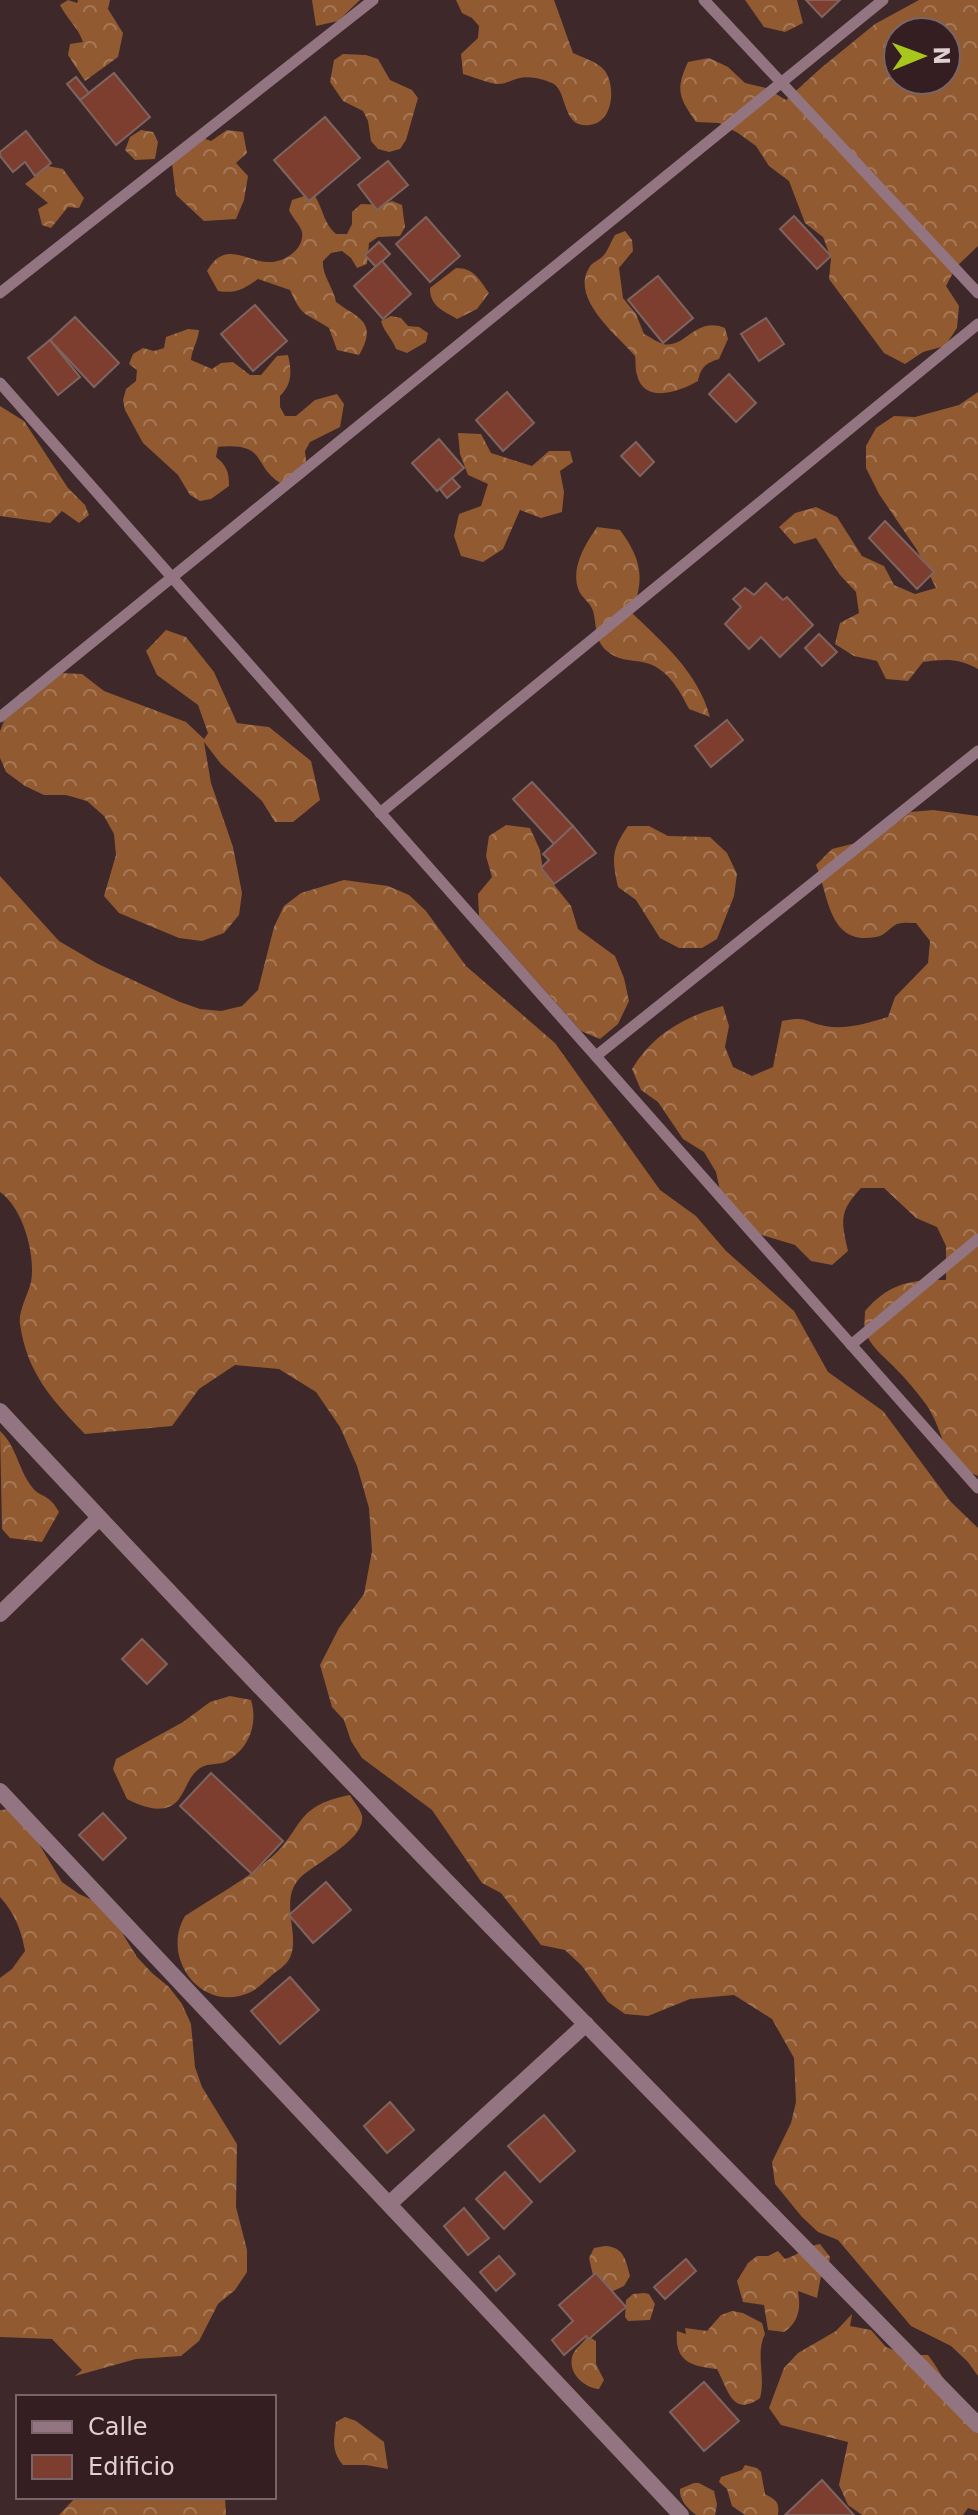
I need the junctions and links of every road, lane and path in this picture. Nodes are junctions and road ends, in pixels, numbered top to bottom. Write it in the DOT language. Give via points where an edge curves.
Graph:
graph roads {
  1 [pos="373,0"];
  2 [pos="704,0"];
  3 [pos="883,0"];
  4 [pos="781,82"];
  5 [pos="0,293"];
  6 [pos="978,293"];
  7 [pos="978,324"];
  8 [pos="0,383"];
  9 [pos="172,578"];
  10 [pos="0,717"];
  11 [pos="978,751"];
  12 [pos="380,813"];
  13 [pos="596,1056"];
  14 [pos="978,1239"];
  15 [pos="851,1345"];
  16 [pos="0,1411"];
  17 [pos="978,1488"];
  18 [pos="99,1518"];
  19 [pos="0,1614"];
  20 [pos="0,1791"];
  21 [pos="586,2024"];
  22 [pos="389,2204"];
  23 [pos="978,2425"];
  24 [pos="681,2515"];
  1 -- 5 [label="lane"];
  2 -- 4 [label="lane"];
  3 -- 4 [label="lane"];
  4 -- 6 [label="lane"];
  4 -- 9 [label="lane"];
  7 -- 12 [label="lane"];
  8 -- 9 [label="lane"];
  9 -- 10 [label="lane"];
  9 -- 12 [label="lane"];
  11 -- 13 [label="lane"];
  12 -- 13 [label="lane"];
  13 -- 15 [label="lane"];
  14 -- 15 [label="lane"];
  15 -- 17 [label="lane"];
  16 -- 18 [label="street"];
  18 -- 19 [label="street"];
  18 -- 21 [label="street"];
  20 -- 22 [label="street"];
  21 -- 22 [label="street"];
  21 -- 23 [label="street"];
  22 -- 24 [label="street"];
}
